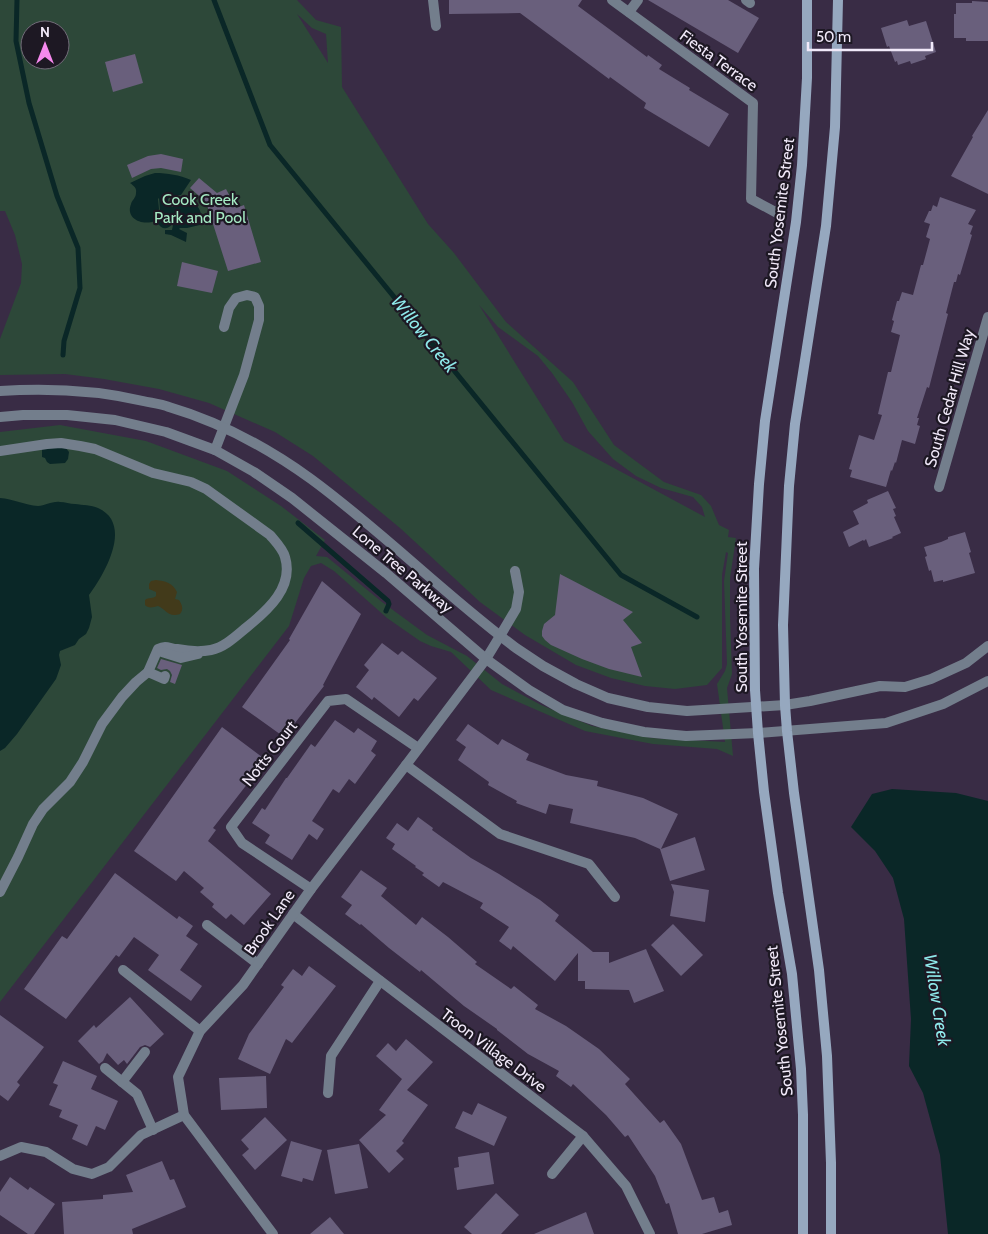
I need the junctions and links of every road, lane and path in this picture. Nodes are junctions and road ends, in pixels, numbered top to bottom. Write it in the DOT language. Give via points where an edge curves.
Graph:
graph roads {
  1 [pos="433,0"];
  2 [pos="612,0"];
  3 [pos="638,0"];
  4 [pos="807,0"];
  5 [pos="838,0"];
  6 [pos="629,12"];
  7 [pos="436,26"];
  8 [pos="779,214"];
  9 [pos="988,317"];
  10 [pos="224,327"];
  11 [pos="0,391"];
  12 [pos="0,417"];
  13 [pos="224,427"];
  14 [pos="215,450"];
  15 [pos="0,451"];
  16 [pos="939,487"];
  17 [pos="514,571"];
  18 [pos="500,636"];
  19 [pos="988,646"];
  20 [pos="486,659"];
  21 [pos="148,672"];
  22 [pos="165,676"];
  23 [pos="988,681"];
  24 [pos="785,705"];
  25 [pos="756,707"];
  26 [pos="787,731"];
  27 [pos="758,733"];
  28 [pos="418,748"];
  29 [pos="406,765"];
  30 [pos="311,888"];
  31 [pos="0,892"];
  32 [pos="615,897"];
  33 [pos="293,914"];
  34 [pos="206,926"];
  35 [pos="258,964"];
  36 [pos="123,970"];
  37 [pos="380,981"];
  38 [pos="200,1031"];
  39 [pos="145,1052"];
  40 [pos="105,1068"];
  41 [pos="122,1082"];
  42 [pos="328,1093"];
  43 [pos="184,1115"];
  44 [pos="153,1130"];
  45 [pos="583,1136"];
  46 [pos="0,1156"];
  47 [pos="552,1174"];
  48 [pos="274,1234"];
  49 [pos="650,1234"];
  50 [pos="803,1234"];
  51 [pos="831,1234"];
  1 -- 7 [label="street"];
  2 -- 6 [label="street, Fiesta Terrace"];
  3 -- 6 [label="street"];
  4 -- 25 [label="main road, South Yosemite Street" via="802,164 759,484 754,569"];
  5 -- 24 [label="main road" via="835,126 826,226 794,424 789,486 783,625"];
  6 -- 8 [label="street, Fiesta Terrace" via="753,103 751,199"];
  9 -- 16 [label="street, South Cedar Hill Way"];
  10 -- 13 [label="street" via="229,308 236,298 255,297 260,306 259,320 244,375"];
  11 -- 13 [label="street, Lone Tree Parkway" via="68,390 120,395 169,406"];
  12 -- 14 [label="street, Lone Tree Parkway" via="67,415 115,420 166,432"];
  13 -- 14 [label="street"];
  13 -- 18 [label="street, Lone Tree Parkway" via="310,478"];
  14 -- 20 [label="street, Lone Tree Parkway" via="292,498"];
  15 -- 21 [label="street" via="61,443 95,449 153,473 206,489 270,535 278,545 285,556 287,568 286,579 275,601 222,646 211,650 158,649"];
  17 -- 18 [label="street, Brook Lane" via="519,592 516,609"];
  18 -- 20 [label="street, Brook Lane"];
  18 -- 25 [label="street, Lone Tree Parkway" via="543,666 608,698 687,711"];
  19 -- 24 [label="street, Lone Tree Parkway" via="966,663 905,687 880,686"];
  20 -- 27 [label="street, Lone Tree Parkway" via="563,710 602,723 686,736"];
  20 -- 28 [label="street, Brook Lane"];
  21 -- 22 [label="street" via="164,679"];
  21 -- 31 [label="street" via="111,710 84,762 70,782 43,809"];
  23 -- 26 [label="street, Lone Tree Parkway" via="943,704 886,723"];
  24 -- 25 [label="street, Lone Tree Parkway"];
  24 -- 26 [label="main road"];
  25 -- 27 [label="main road, South Yosemite Street"];
  26 -- 27 [label="street, Lone Tree Parkway"];
  26 -- 51 [label="main road" via="819,970 827,1056"];
  27 -- 50 [label="main road, South Yosemite Street" via="792,974 801,1069"];
  28 -- 29 [label="street, Brook Lane"];
  28 -- 30 [label="street, Notts Court" via="346,699 328,701 231,826 242,843"];
  29 -- 30 [label="street, Brook Lane"];
  29 -- 32 [label="street" via="500,834 589,864"];
  30 -- 33 [label="street, Brook Lane"];
  33 -- 35 [label="street, Brook Lane"];
  33 -- 37 [label="street, Troon Village Drive"];
  34 -- 35 [label="street"];
  35 -- 38 [label="street, Brook Lane"];
  36 -- 38 [label="street"];
  37 -- 42 [label="street" via="331,1056"];
  37 -- 45 [label="street, Troon Village Drive"];
  38 -- 43 [label="street, Brook Lane" via="178,1077"];
  39 -- 41 [label="street"];
  40 -- 41 [label="street"];
  41 -- 44 [label="street" via="137,1094"];
  43 -- 44 [label="street"];
  43 -- 48 [label="street, Brook Lane"];
  44 -- 46 [label="street" via="141,1135 109,1167 92,1174 73,1169 46,1152 21,1147"];
  45 -- 47 [label="street"];
  45 -- 49 [label="street, Troon Village Drive" via="626,1186"];
}
